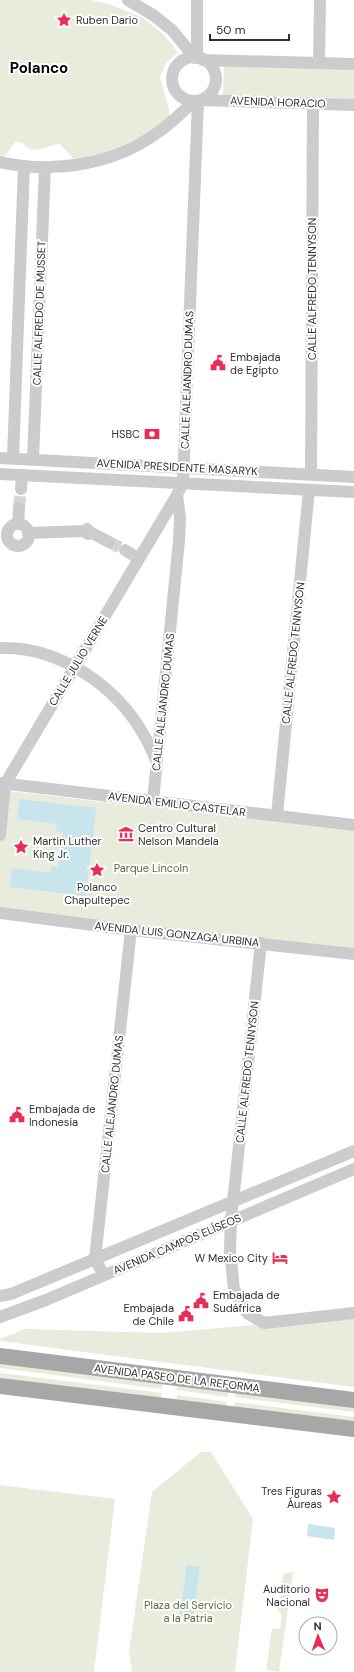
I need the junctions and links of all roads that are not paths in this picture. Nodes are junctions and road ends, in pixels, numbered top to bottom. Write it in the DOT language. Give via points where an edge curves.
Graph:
graph roads {
  1 [pos="128,0"];
  2 [pos="197,0"];
  3 [pos="320,0"];
  4 [pos="198,58"];
  5 [pos="319,63"];
  6 [pos="354,64"];
  7 [pos="198,100"];
  8 [pos="313,103"];
  9 [pos="354,105"];
  10 [pos="0,162"];
  11 [pos="24,166"];
  12 [pos="45,167"];
  13 [pos="0,458"];
  14 [pos="13,458"];
  15 [pos="33,460"];
  16 [pos="183,467"];
  17 [pos="0,474"];
  18 [pos="311,474"];
  19 [pos="22,475"];
  20 [pos="354,477"];
  21 [pos="183,482"];
  22 [pos="21,489"];
  23 [pos="310,490"];
  24 [pos="354,492"];
  25 [pos="177,495"];
  26 [pos="19,508"];
  27 [pos="18,524"];
  28 [pos="4,532"];
  29 [pos="28,532"];
  30 [pos="109,542"];
  31 [pos="125,550"];
  32 [pos="139,559"];
  33 [pos="0,648"];
  34 [pos="74,667"];
  35 [pos="157,763"];
  36 [pos="2,784"];
  37 [pos="153,801"];
  38 [pos="277,815"];
  39 [pos="354,825"];
  40 [pos="0,835"];
  41 [pos="0,913"];
  42 [pos="131,930"];
  43 [pos="261,943"];
  44 [pos="354,954"];
  45 [pos="354,1151"];
  46 [pos="354,1169"];
  47 [pos="234,1201"];
  48 [pos="231,1220"];
  49 [pos="96,1259"];
  50 [pos="104,1275"];
  51 [pos="0,1296"];
  52 [pos="354,1313"];
  53 [pos="0,1317"];
  54 [pos="0,1356"];
  55 [pos="0,1386"];
  56 [pos="354,1400"];
  57 [pos="354,1430"];
  1 -- 4 [label="street" via="172,30"];
  2 -- 4 [label="street"];
  3 -- 5 [label="street"];
  4 -- 5 [label="street"];
  4 -- 7 [label="street" via="212,68 216,80 212,92"];
  4 -- 7 [label="street" via="180,63 173,72 172,79 176,92 187,100"];
  5 -- 6 [label="street"];
  7 -- 8 [label="street, AVENIDA HORACIO"];
  7 -- 12 [label="street" via="156,134 120,154 95,162"];
  7 -- 16 [label="street, CALLE ALEJANDRO DUMAS"];
  8 -- 9 [label="street, AVENIDA HORACIO"];
  8 -- 18 [label="street, CALLE ALFREDO TENNYSON"];
  10 -- 11 [label="street"];
  11 -- 12 [label="street"];
  11 -- 14 [label="street, CALLE ALFREDO DE MUSSET"];
  12 -- 15 [label="street, CALLE ALFREDO DE MUSSET"];
  13 -- 14 [label="street, AVENIDA PRESIDENTE MASARYK"];
  14 -- 15 [label="street, AVENIDA PRESIDENTE MASARYK"];
  15 -- 16 [label="street, AVENIDA PRESIDENTE MASARYK"];
  16 -- 18 [label="street, AVENIDA PRESIDENTE MASARYK"];
  16 -- 21 [label="street, CALLE ALEJANDRO DUMAS"];
  17 -- 19 [label="street, AVENIDA PRESIDENTE MASARYK"];
  18 -- 20 [label="street, AVENIDA PRESIDENTE MASARYK"];
  19 -- 21 [label="street, AVENIDA PRESIDENTE MASARYK"];
  19 -- 22 [label="street"];
  21 -- 23 [label="street, AVENIDA PRESIDENTE MASARYK"];
  21 -- 25 [label="street, CALLE ALEJANDRO DUMAS"];
  23 -- 24 [label="street, AVENIDA PRESIDENTE MASARYK"];
  23 -- 38 [label="street, CALLE ALFREDO TENNYSON"];
  25 -- 32 [label="street, CALLE JULIO VERNE"];
  25 -- 35 [label="street, CALLE ALEJANDRO DUMAS" via="180,517 179,541"];
  26 -- 27 [label="street"];
  27 -- 28 [label="street"];
  27 -- 29 [label="street" via="25,527"];
  28 -- 29 [label="street" via="10,542 20,546 26,542"];
  29 -- 30 [label="street" via="87,531"];
  31 -- 32 [label="street"];
  32 -- 34 [label="street, CALLE JULIO VERNE"];
  33 -- 34 [label="street" via="47,654"];
  34 -- 35 [label="street" via="105,688 128,713 145,736"];
  34 -- 36 [label="street, CALLE JULIO VERNE"];
  35 -- 37 [label="street, CALLE ALEJANDRO DUMAS"];
  36 -- 37 [label="street, AVENIDA EMILIO CASTELAR"];
  36 -- 40 [label="street, CALLE JULIO VERNE"];
  37 -- 38 [label="street, AVENIDA EMILIO CASTELAR"];
  38 -- 39 [label="street, AVENIDA EMILIO CASTELAR"];
  41 -- 42 [label="street, AVENIDA LUIS GONZAGA URBINA"];
  42 -- 43 [label="street, AVENIDA LUIS GONZAGA URBINA"];
  42 -- 49 [label="street, CALLE ALEJANDRO DUMAS"];
  43 -- 44 [label="street, AVENIDA LUIS GONZAGA URBINA"];
  43 -- 47 [label="street, CALLE ALFREDO TENNYSON"];
  45 -- 47 [label="street, AVENIDA CAMPOS ELÍSEOS"];
  46 -- 48 [label="street, AVENIDA CAMPOS ELÍSEOS"];
  47 -- 48 [label="street, CALLE ALFREDO TENNYSON"];
  47 -- 49 [label="street, AVENIDA CAMPOS ELÍSEOS"];
  48 -- 50 [label="street, AVENIDA CAMPOS ELÍSEOS"];
  48 -- 52 [label="street, CALLE ALFREDO TENNYSON" via="230,1250 234,1289 247,1313 264,1323"];
  49 -- 50 [label="street"];
  49 -- 51 [label="street, AVENIDA CAMPOS ELÍSEOS" via="11,1294"];
  50 -- 53 [label="street, AVENIDA CAMPOS ELÍSEOS"];
  54 -- 56 [label="main road, AVENIDA PASEO DE LA REFORMA"];
  55 -- 57 [label="main road"];
}
